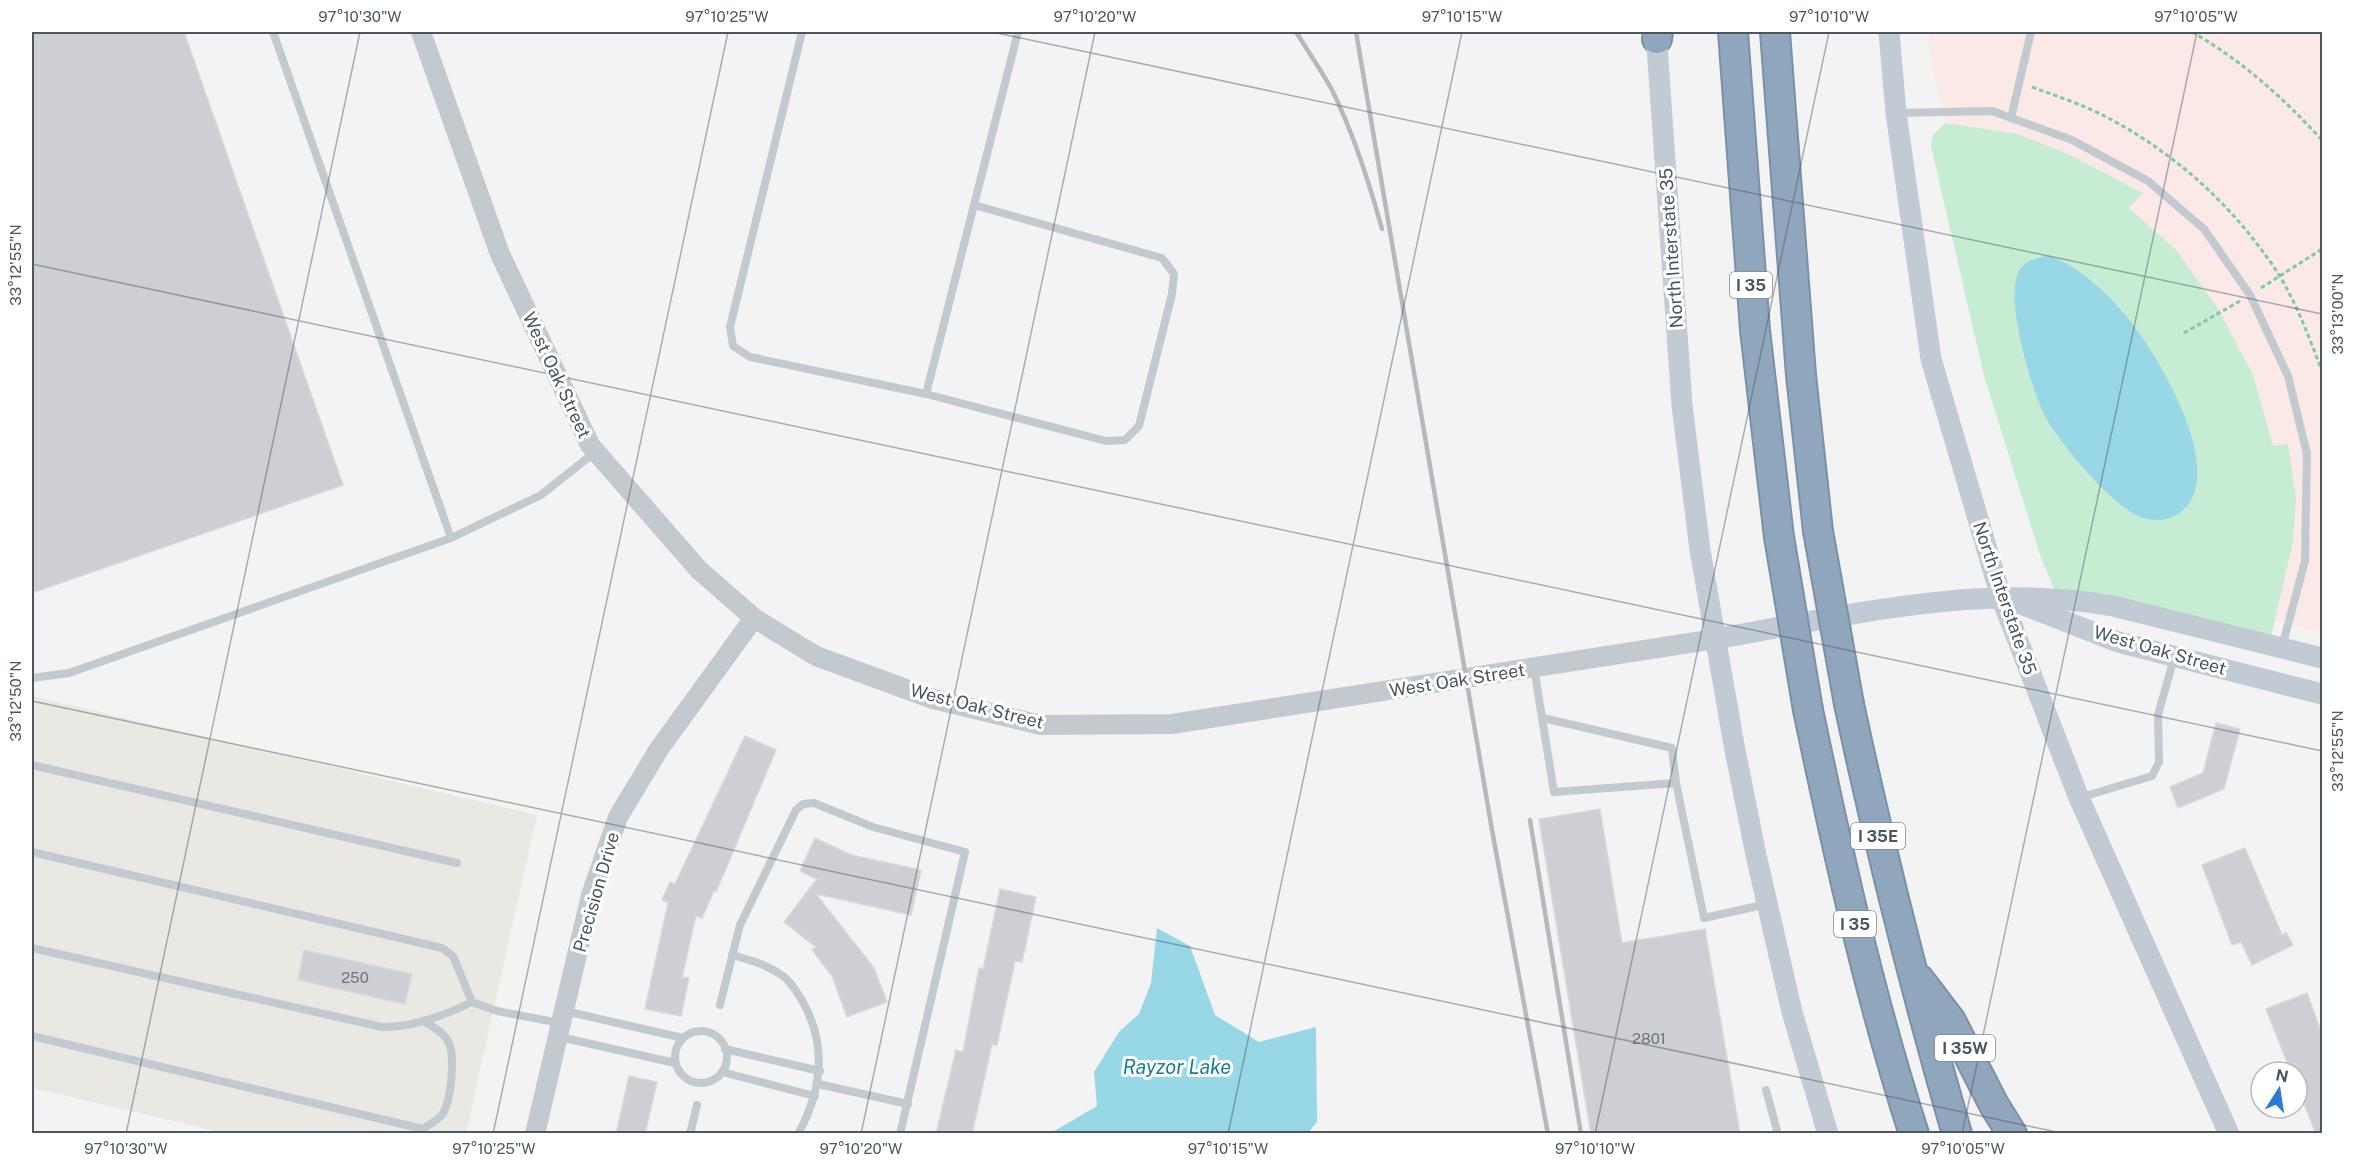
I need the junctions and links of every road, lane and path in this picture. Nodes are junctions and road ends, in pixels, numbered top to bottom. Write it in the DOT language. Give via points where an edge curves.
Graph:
graph roads {
  1 [pos="273,32"];
  2 [pos="421,32"];
  3 [pos="802,32"];
  4 [pos="1017,32"];
  5 [pos="1733,32"];
  6 [pos="1775,32"];
  7 [pos="1889,32"];
  8 [pos="2031,32"];
  9 [pos="2192,32"];
  10 [pos="1657,34"];
  11 [pos="1896,113"];
  12 [pos="2011,118"];
  13 [pos="2322,140"];
  14 [pos="974,205"];
  15 [pos="926,394"];
  16 [pos="596,452"];
  17 [pos="451,538"];
  18 [pos="2001,597"];
  19 [pos="754,618"];
  20 [pos="2183,624"];
  21 [pos="1715,639"];
  22 [pos="2282,648"];
  23 [pos="2175,656"];
  24 [pos="2322,658"];
  25 [pos="1534,668"];
  26 [pos="32,678"];
  27 [pos="2322,694"];
  28 [pos="1543,718"];
  29 [pos="32,765"];
  30 [pos="1676,783"];
  31 [pos="2079,798"];
  32 [pos="32,852"];
  33 [pos="457,863"];
  34 [pos="1768,904"];
  35 [pos="32,948"];
  36 [pos="732,955"];
  37 [pos="1911,968"];
  38 [pos="472,1002"];
  39 [pos="720,1005"];
  40 [pos="423,1020"];
  41 [pos="561,1024"];
  42 [pos="32,1036"];
  43 [pos="683,1038"];
  44 [pos="725,1049"];
  45 [pos="675,1064"];
  46 [pos="820,1071"];
  47 [pos="722,1072"];
  48 [pos="818,1084"];
  49 [pos="1766,1090"];
  50 [pos="814,1096"];
  51 [pos="908,1104"];
  52 [pos="697,1106"];
  53 [pos="536,1134"];
  54 [pos="690,1134"];
  55 [pos="798,1134"];
  56 [pos="900,1134"];
  57 [pos="1778,1134"];
  58 [pos="1828,1134"];
  59 [pos="1914,1134"];
  60 [pos="1957,1134"];
  61 [pos="2013,1134"];
  62 [pos="2229,1134"];
  1 -- 17 [label="lane"];
  2 -- 16 [label="street, West Oak Street" via="500,254"];
  3 -- 15 [label="lane" via="730,327 733,346 750,357"];
  4 -- 14 [label="lane"];
  5 -- 59 [label="highway, I 35, bridge" via="1755,330 1779,537 1808,710 1835,839 1859,941"];
  6 -- 37 [label="highway, I 35E, bridge" via="1800,363 1818,531 1849,704"];
  7 -- 11 [label="main road, North Interstate 35"];
  8 -- 12 [label="lane"];
  9 -- 13 [label="path" via="2247,68 2284,99"];
  10 -- 21 [label="main road, North Interstate 35" via="1682,405"];
  11 -- 12 [label="lane" via="1992,111"];
  11 -- 18 [label="main road, North Interstate 35" via="1931,359"];
  12 -- 22 [label="lane" via="2072,140 2148,181 2204,229 2250,295 2288,376 2307,454 2305,561"];
  14 -- 15 [label="lane"];
  14 -- 15 [label="lane" via="1162,258 1174,274 1139,426 1125,440 1106,441"];
  16 -- 17 [label="lane" via="540,495"];
  16 -- 19 [label="street, West Oak Street" via="699,570"];
  17 -- 26 [label="lane" via="69,673"];
  18 -- 20 [label="main road, West Oak Street" via="2088,602"];
  18 -- 21 [label="main road, West Oak Street" via="1910,606"];
  18 -- 23 [label="main road, West Oak Street" via="2118,642"];
  18 -- 31 [label="main road, North Interstate 35"];
  19 -- 25 [label="street, West Oak Street" via="816,656 933,699 1041,725 1172,724"];
  19 -- 41 [label="street, Precision Drive" via="659,749 618,817 591,895"];
  20 -- 22 [label="main road, West Oak Street"];
  20 -- 23 [label="main road"];
  21 -- 25 [label="street, West Oak Street"];
  21 -- 34 [label="main road, North Interstate 35"];
  22 -- 24 [label="main road, West Oak Street"];
  23 -- 27 [label="main road, West Oak Street"];
  23 -- 31 [label="lane" via="2158,715 2159,762 2152,776"];
  25 -- 28 [label="lane"];
  28 -- 30 [label="lane" via="1671,748"];
  28 -- 30 [label="lane" via="1554,792"];
  29 -- 33 [label="lane"];
  30 -- 34 [label="lane" via="1704,918"];
  31 -- 62 [label="main road, North Interstate 35"];
  32 -- 38 [label="lane" via="442,948 453,956"];
  34 -- 58 [label="main road, North Interstate 35" via="1792,1012"];
  35 -- 40 [label="lane" via="382,1028"];
  36 -- 39 [label="lane"];
  36 -- 46 [label="lane" via="765,965 785,977 802,999 813,1023"];
  36 -- 51 [label="lane" via="740,925 796,810 803,804 814,803 873,827 965,852"];
  37 -- 60 [label="highway, I 35E"];
  37 -- 61 [label="highway, I 35W" via="1951,1021"];
  38 -- 40 [label="lane"];
  38 -- 41 [label="lane"];
  40 -- 42 [label="lane" via="450,1044 453,1076 442,1114 423,1129"];
  41 -- 43 [label="lane"];
  41 -- 45 [label="lane"];
  41 -- 53 [label="street, Precision Drive"];
  43 -- 44 [label="lane" via="703,1032 717,1037"];
  43 -- 45 [label="lane" via="676,1050"];
  44 -- 46 [label="lane"];
  44 -- 47 [label="lane"];
  45 -- 47 [label="lane" via="683,1076 696,1083 710,1081"];
  46 -- 48 [label="lane"];
  47 -- 50 [label="lane"];
  48 -- 50 [label="lane"];
  48 -- 51 [label="lane"];
  49 -- 57 [label="lane"];
  50 -- 55 [label="lane"];
  51 -- 56 [label="lane"];
  52 -- 54 [label="lane"];
}
